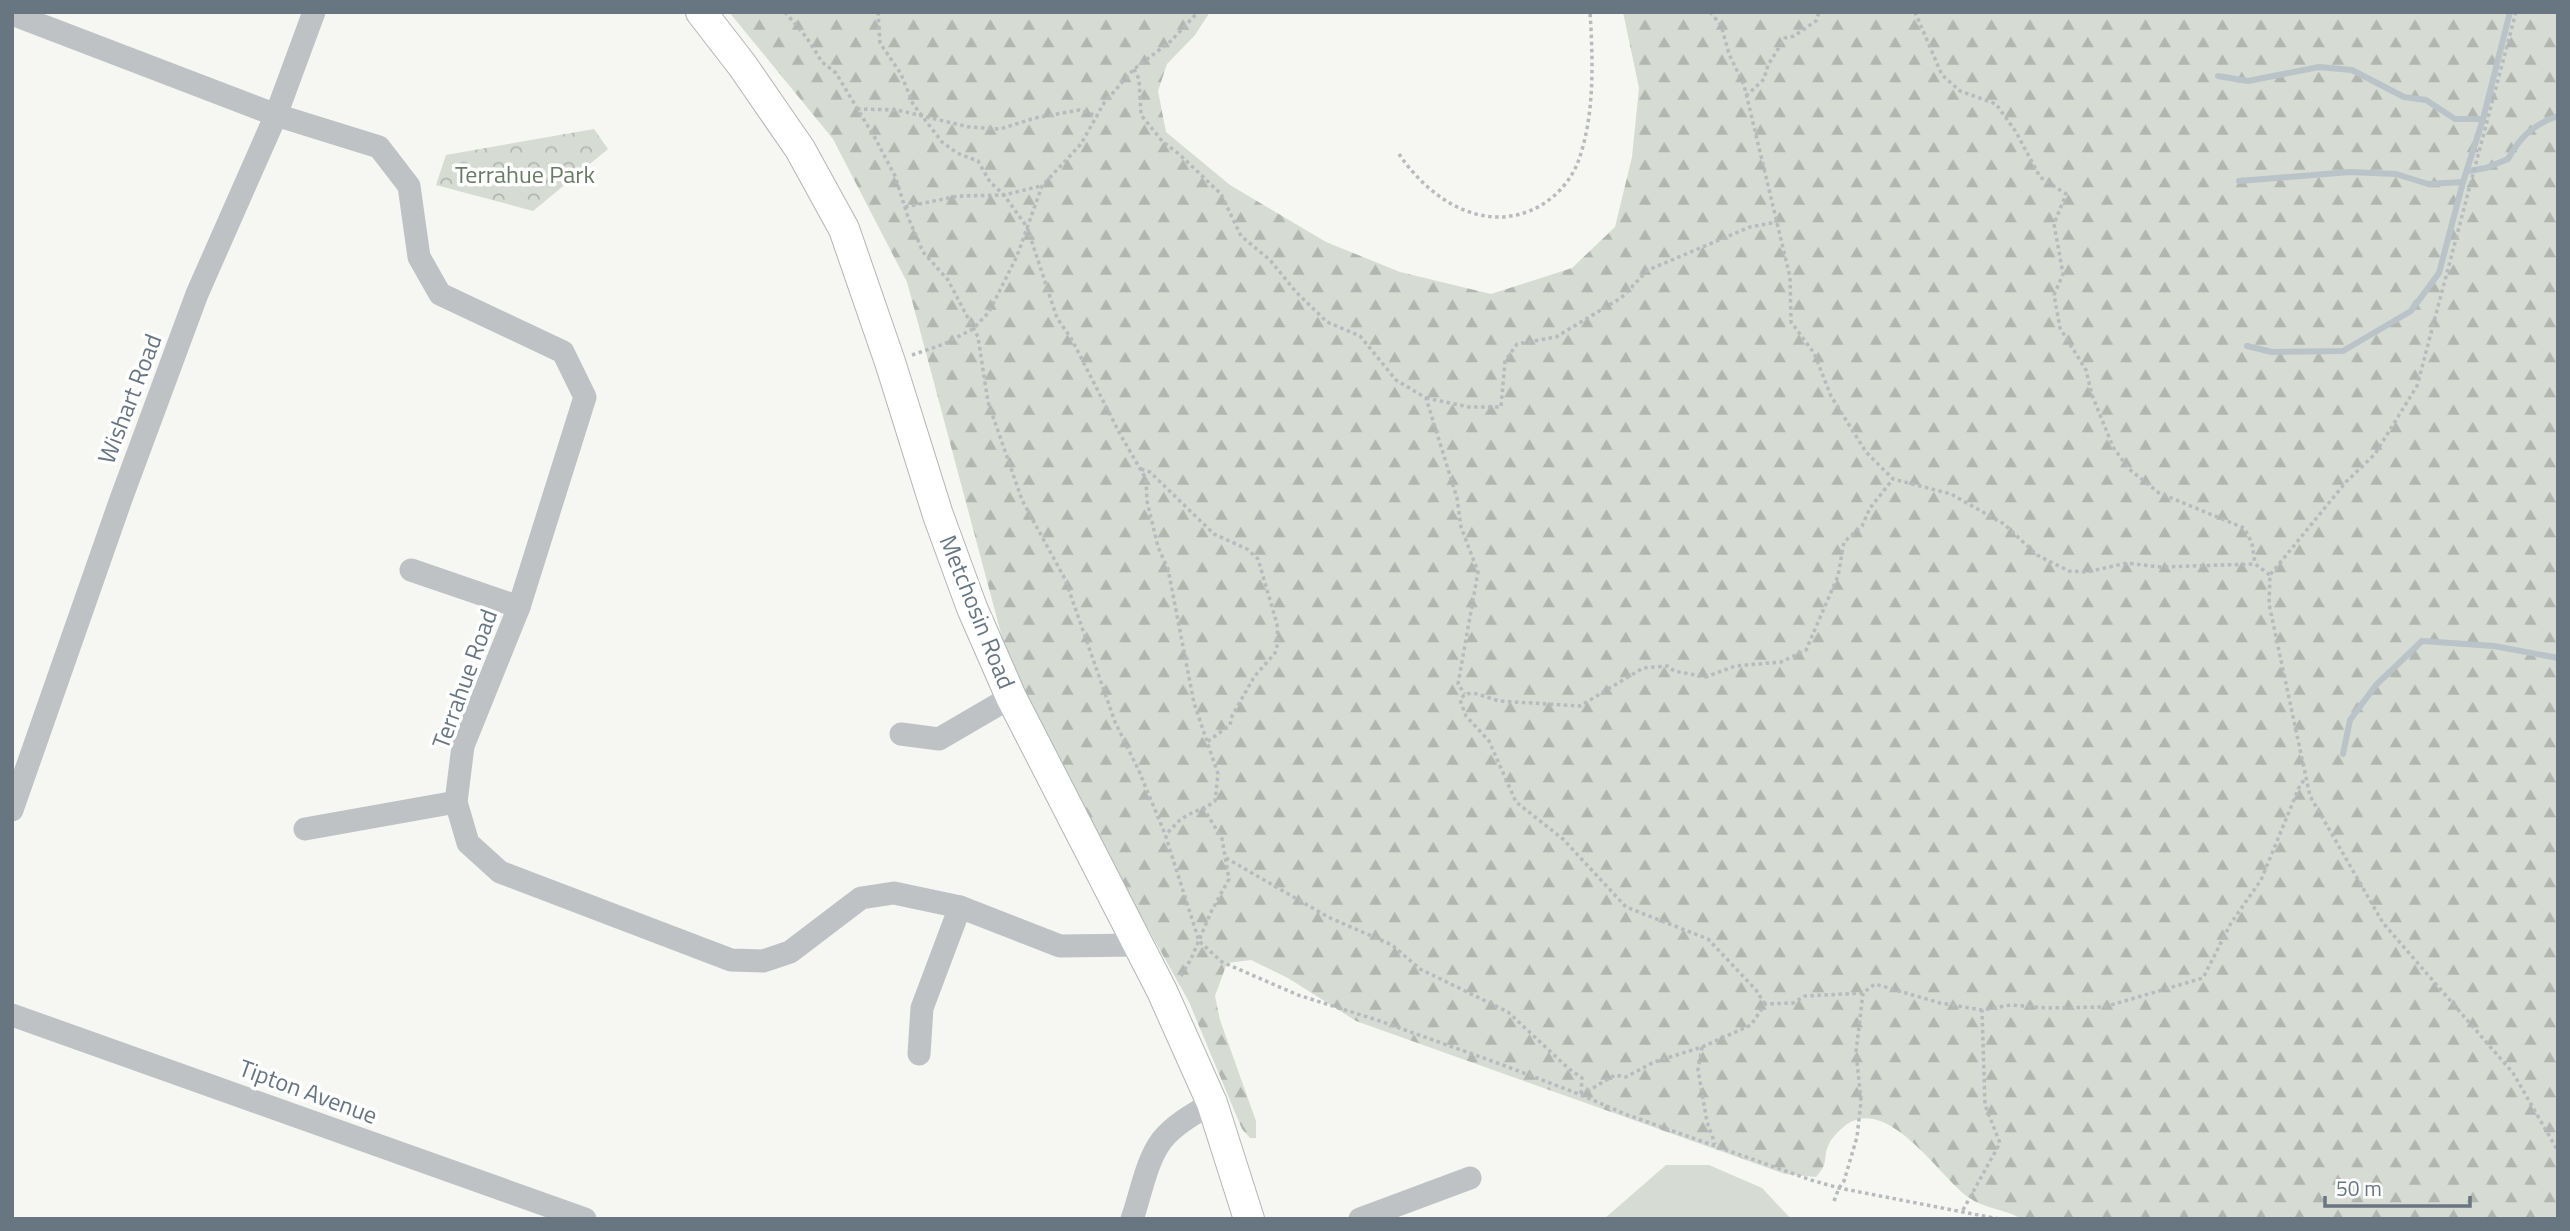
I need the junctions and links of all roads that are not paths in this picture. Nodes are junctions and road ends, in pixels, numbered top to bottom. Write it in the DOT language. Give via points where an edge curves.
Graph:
graph roads {
  1 [pos="314,12"];
  2 [pos="701,12"];
  3 [pos="12,14"];
  4 [pos="276,115"];
  5 [pos="411,570"];
  6 [pos="519,607"];
  7 [pos="1011,697"];
  8 [pos="901,734"];
  9 [pos="456,802"];
  10 [pos="12,810"];
  11 [pos="305,829"];
  12 [pos="960,907"];
  13 [pos="1139,945"];
  14 [pos="12,1015"];
  15 [pos="919,1054"];
  16 [pos="1212,1103"];
  17 [pos="1469,1178"];
  18 [pos="585,1219"];
  19 [pos="1132,1219"];
  20 [pos="1249,1219"];
  21 [pos="1360,1219"];
  1 -- 4 [label="street, Wishart Road"];
  2 -- 7 [label="main road, Metchosin Road" via="800,149 844,229 955,561"];
  3 -- 4 [label="street, Terrahue Road"];
  4 -- 6 [label="street, Terrahue Road" via="379,147 408,186 419,257 440,294 563,352 585,397"];
  4 -- 10 [label="street, Wishart Road" via="197,294"];
  5 -- 6 [label="street"];
  6 -- 9 [label="street, Terrahue Road" via="463,746"];
  7 -- 8 [label="street" via="939,739"];
  7 -- 13 [label="main road, Metchosin Road"];
  9 -- 11 [label="street"];
  9 -- 12 [label="street, Terrahue Road" via="468,843 500,872 731,960 763,961 790,952 861,898 894,893"];
  12 -- 13 [label="street, Terrahue Road" via="1060,946"];
  12 -- 15 [label="street" via="922,1008"];
  13 -- 16 [label="main road, Metchosin Road"];
  14 -- 18 [label="street, Tipton Avenue"];
  16 -- 19 [label="street" via="1162,1140"];
  16 -- 20 [label="main road, Metchosin Road"];
  17 -- 21 [label="street"];
}
